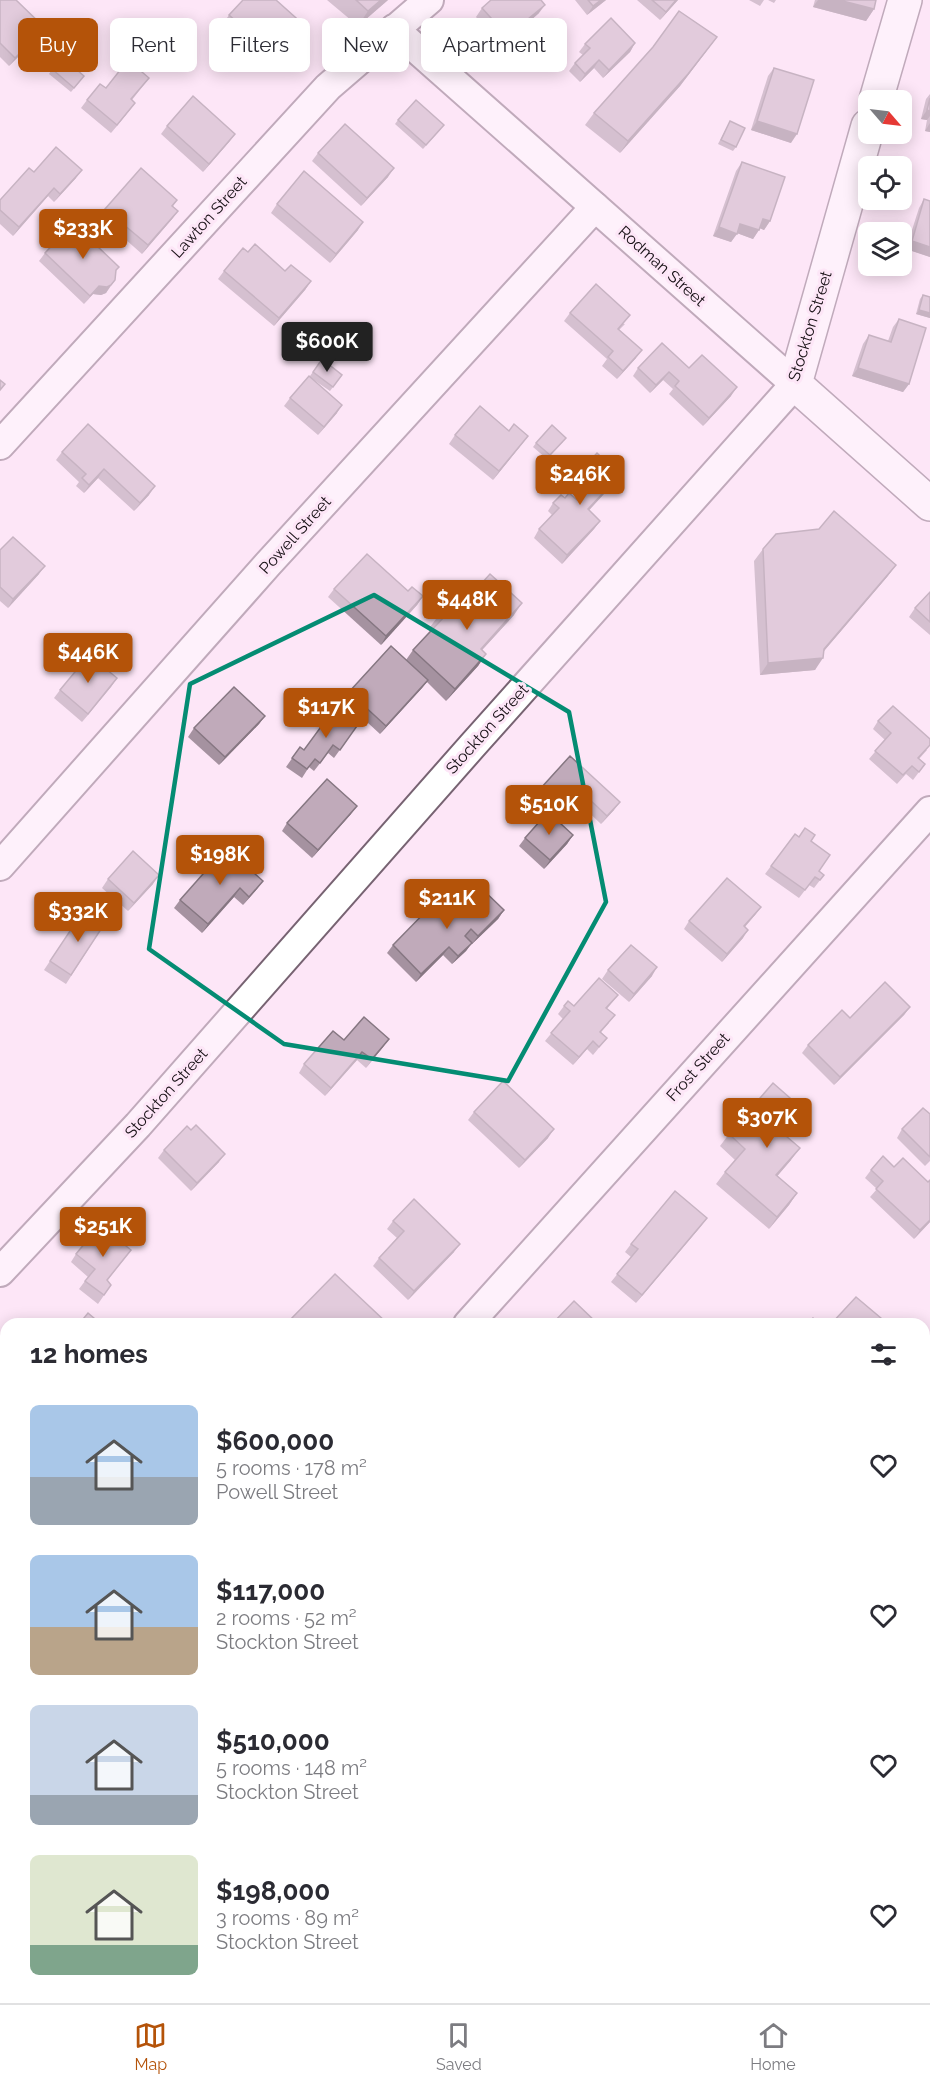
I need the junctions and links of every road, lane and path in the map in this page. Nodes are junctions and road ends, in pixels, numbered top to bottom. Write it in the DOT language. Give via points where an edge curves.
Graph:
graph roads {
  1 [pos="429,0"];
  2 [pos="904,0"];
  3 [pos="407,18"];
  4 [pos="409,42"];
  5 [pos="345,72"];
  6 [pos="879,90"];
  7 [pos="863,144"];
  8 [pos="595,207"];
  9 [pos="795,384"];
  10 [pos="0,445"];
  11 [pos="930,504"];
  12 [pos="930,811"];
  13 [pos="0,866"];
  14 [pos="0,1272"];
  15 [pos="473,1318"];
  1 -- 3 [label="street, Lawton Street"];
  2 -- 6 [label="street"];
  4 -- 8 [label="street, Rodman Street"];
  5 -- 10 [label="street, Lawton Street"];
  7 -- 9 [label="street, Stockton Street"];
  8 -- 9 [label="street, Rodman Street"];
  8 -- 13 [label="street, Powell Street" via="268,564"];
  9 -- 11 [label="street, Rodman Street"];
  9 -- 14 [label="street, Stockton Street" via="138,1125"];
  12 -- 15 [label="street, Frost Street"];
}
